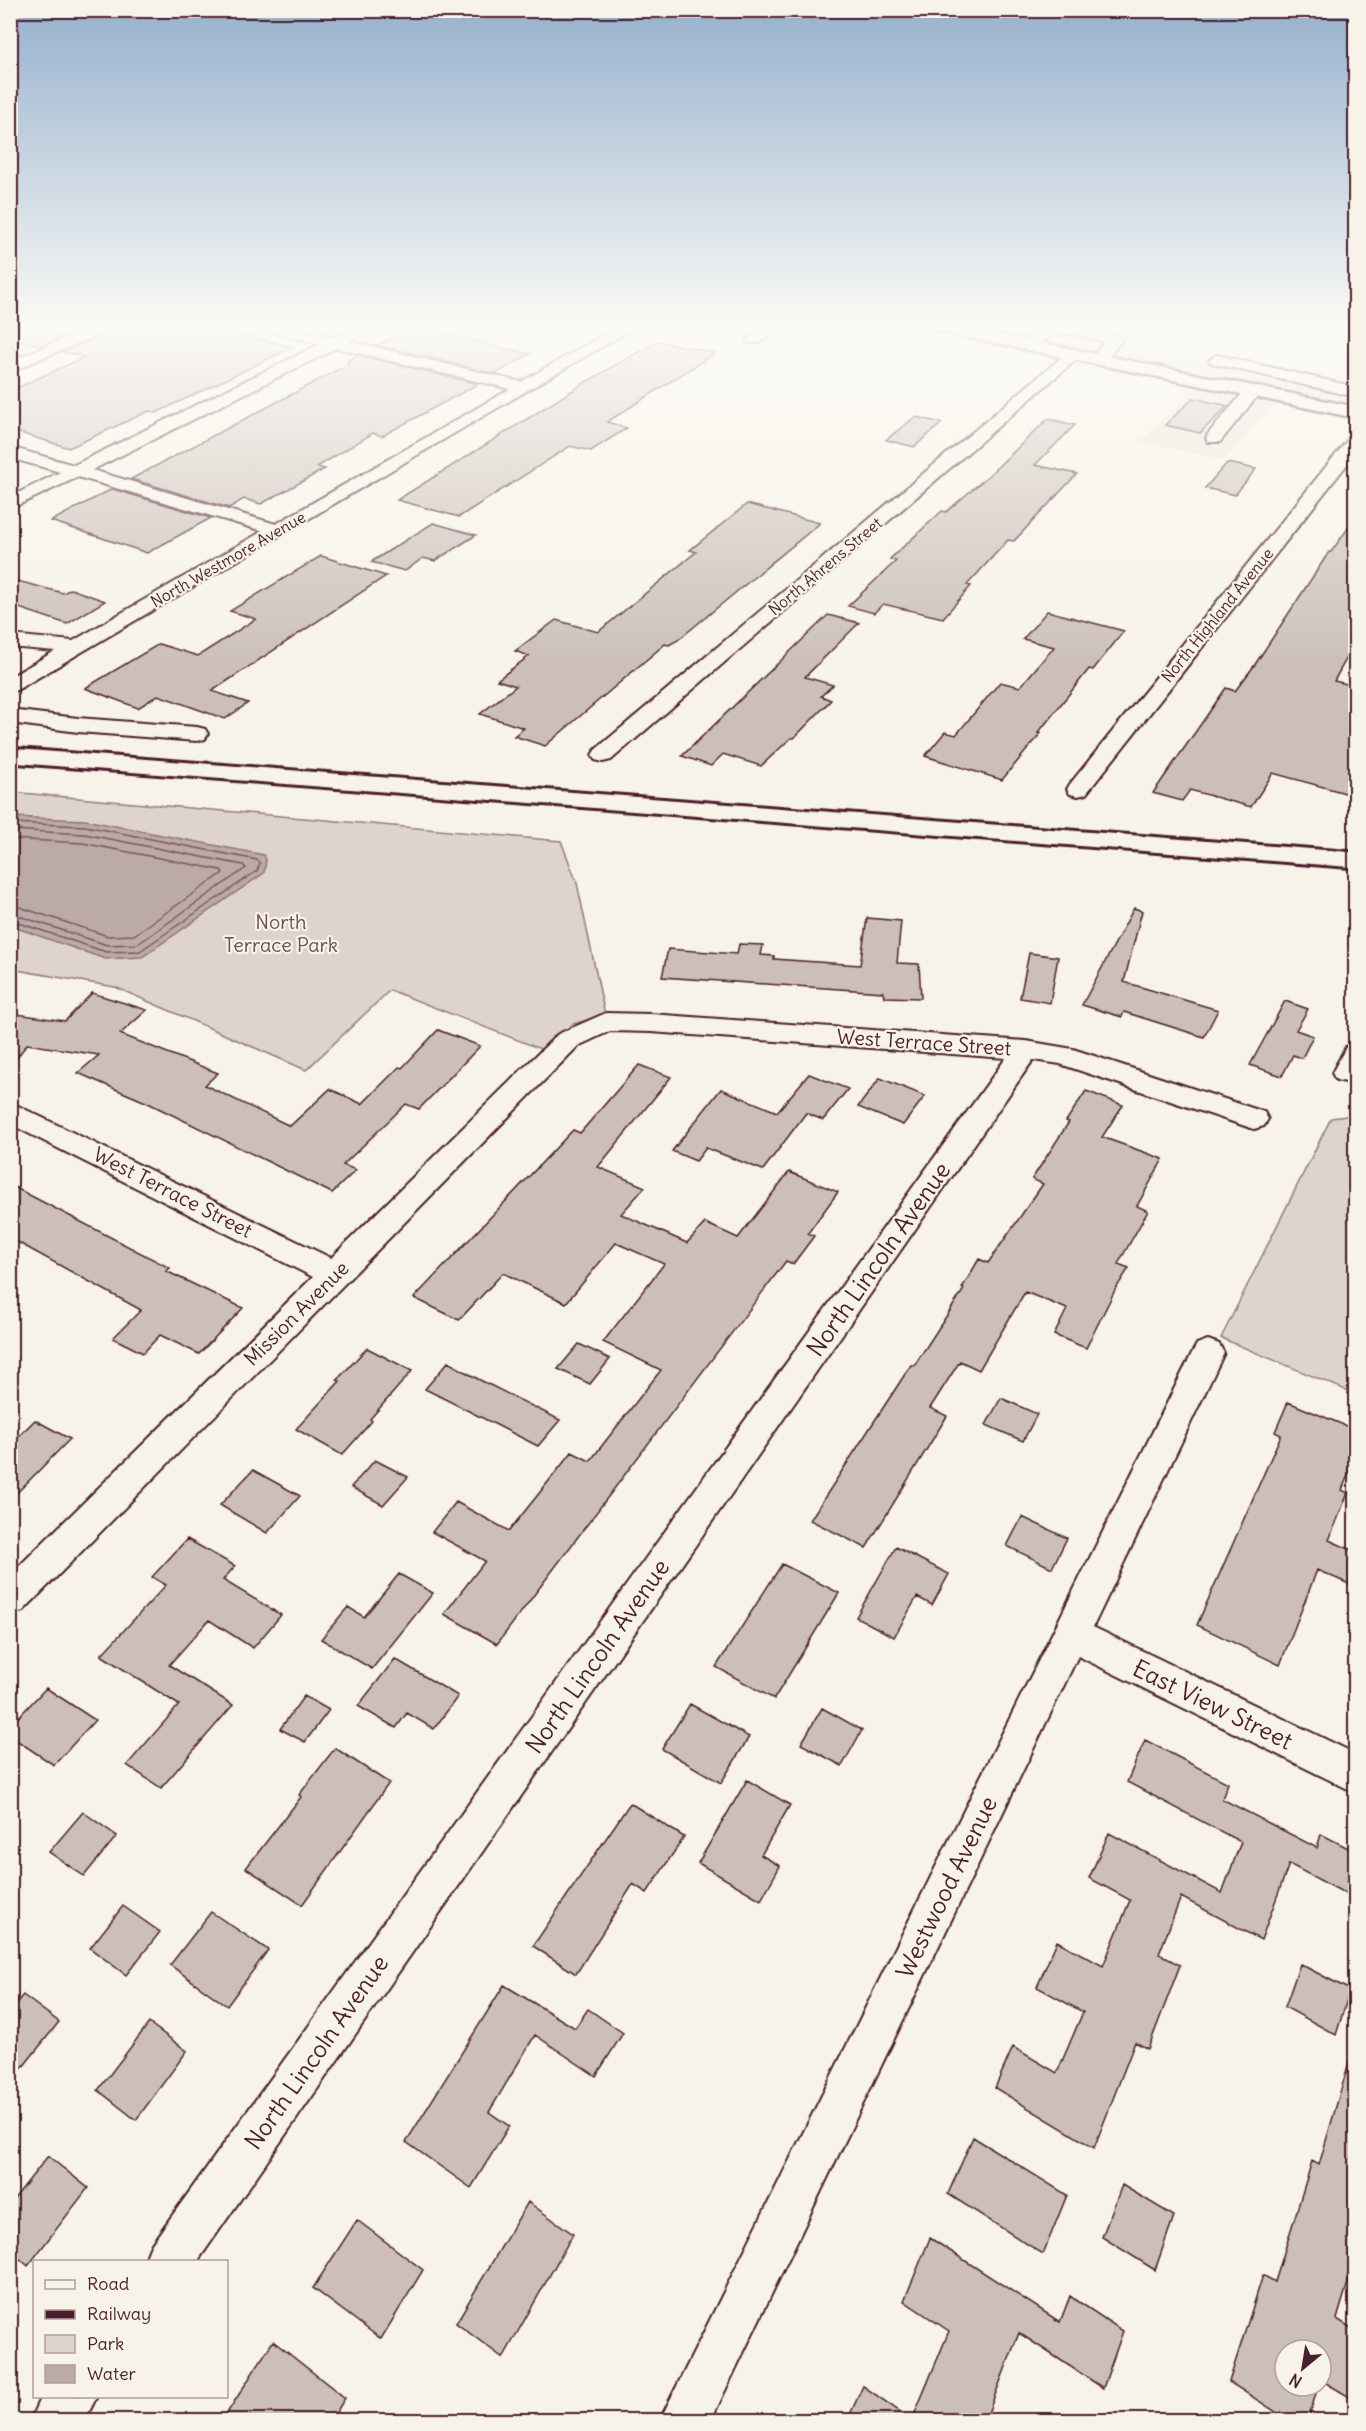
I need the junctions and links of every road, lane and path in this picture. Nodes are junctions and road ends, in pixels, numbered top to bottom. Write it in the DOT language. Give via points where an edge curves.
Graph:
graph roads {
  1 [pos="140,439"];
  2 [pos="433,439"];
  3 [pos="973,439"];
  4 [pos="1356,441"];
  5 [pos="10,452"];
  6 [pos="77,471"];
  7 [pos="10,504"];
  8 [pos="278,530"];
  9 [pos="10,642"];
  10 [pos="75,647"];
  11 [pos="10,686"];
  12 [pos="10,716"];
  13 [pos="197,734"];
  14 [pos="603,754"];
  15 [pos="1078,789"];
  16 [pos="585,1031"];
  17 [pos="1026,1050"];
  18 [pos="10,1112"];
  19 [pos="1254,1119"];
  20 [pos="335,1274"];
  21 [pos="1208,1353"];
  22 [pos="10,1600"];
  23 [pos="1070,1634"];
  24 [pos="1356,1774"];
  25 [pos="169,2260"];
  26 [pos="71,2398"];
  27 [pos="55,2421"];
  28 [pos="685,2421"];
  1 -- 6 [label="street"];
  2 -- 8 [label="street, North Westmore Avenue"];
  3 -- 14 [label="street, North Ahrens Street"];
  4 -- 15 [label="street, North Highland Avenue"];
  5 -- 6 [label="street"];
  6 -- 7 [label="street"];
  6 -- 8 [label="street"];
  8 -- 10 [label="street, North Westmore Avenue"];
  9 -- 10 [label="street"];
  10 -- 11 [label="street, North Westmore Avenue"];
  12 -- 13 [label="street"];
  16 -- 17 [label="street, West Terrace Street" via="606,1022 651,1023"];
  16 -- 20 [label="street, Mission Avenue" via="568,1040"];
  17 -- 19 [label="street, West Terrace Street" via="1063,1055"];
  17 -- 25 [label="street, North Lincoln Avenue"];
  18 -- 20 [label="street, West Terrace Street"];
  20 -- 22 [label="street, Mission Avenue"];
  21 -- 23 [label="street, Westwood Avenue"];
  23 -- 24 [label="street, East View Street"];
  23 -- 28 [label="street, Westwood Avenue"];
  26 -- 27 [label="street"];
}
